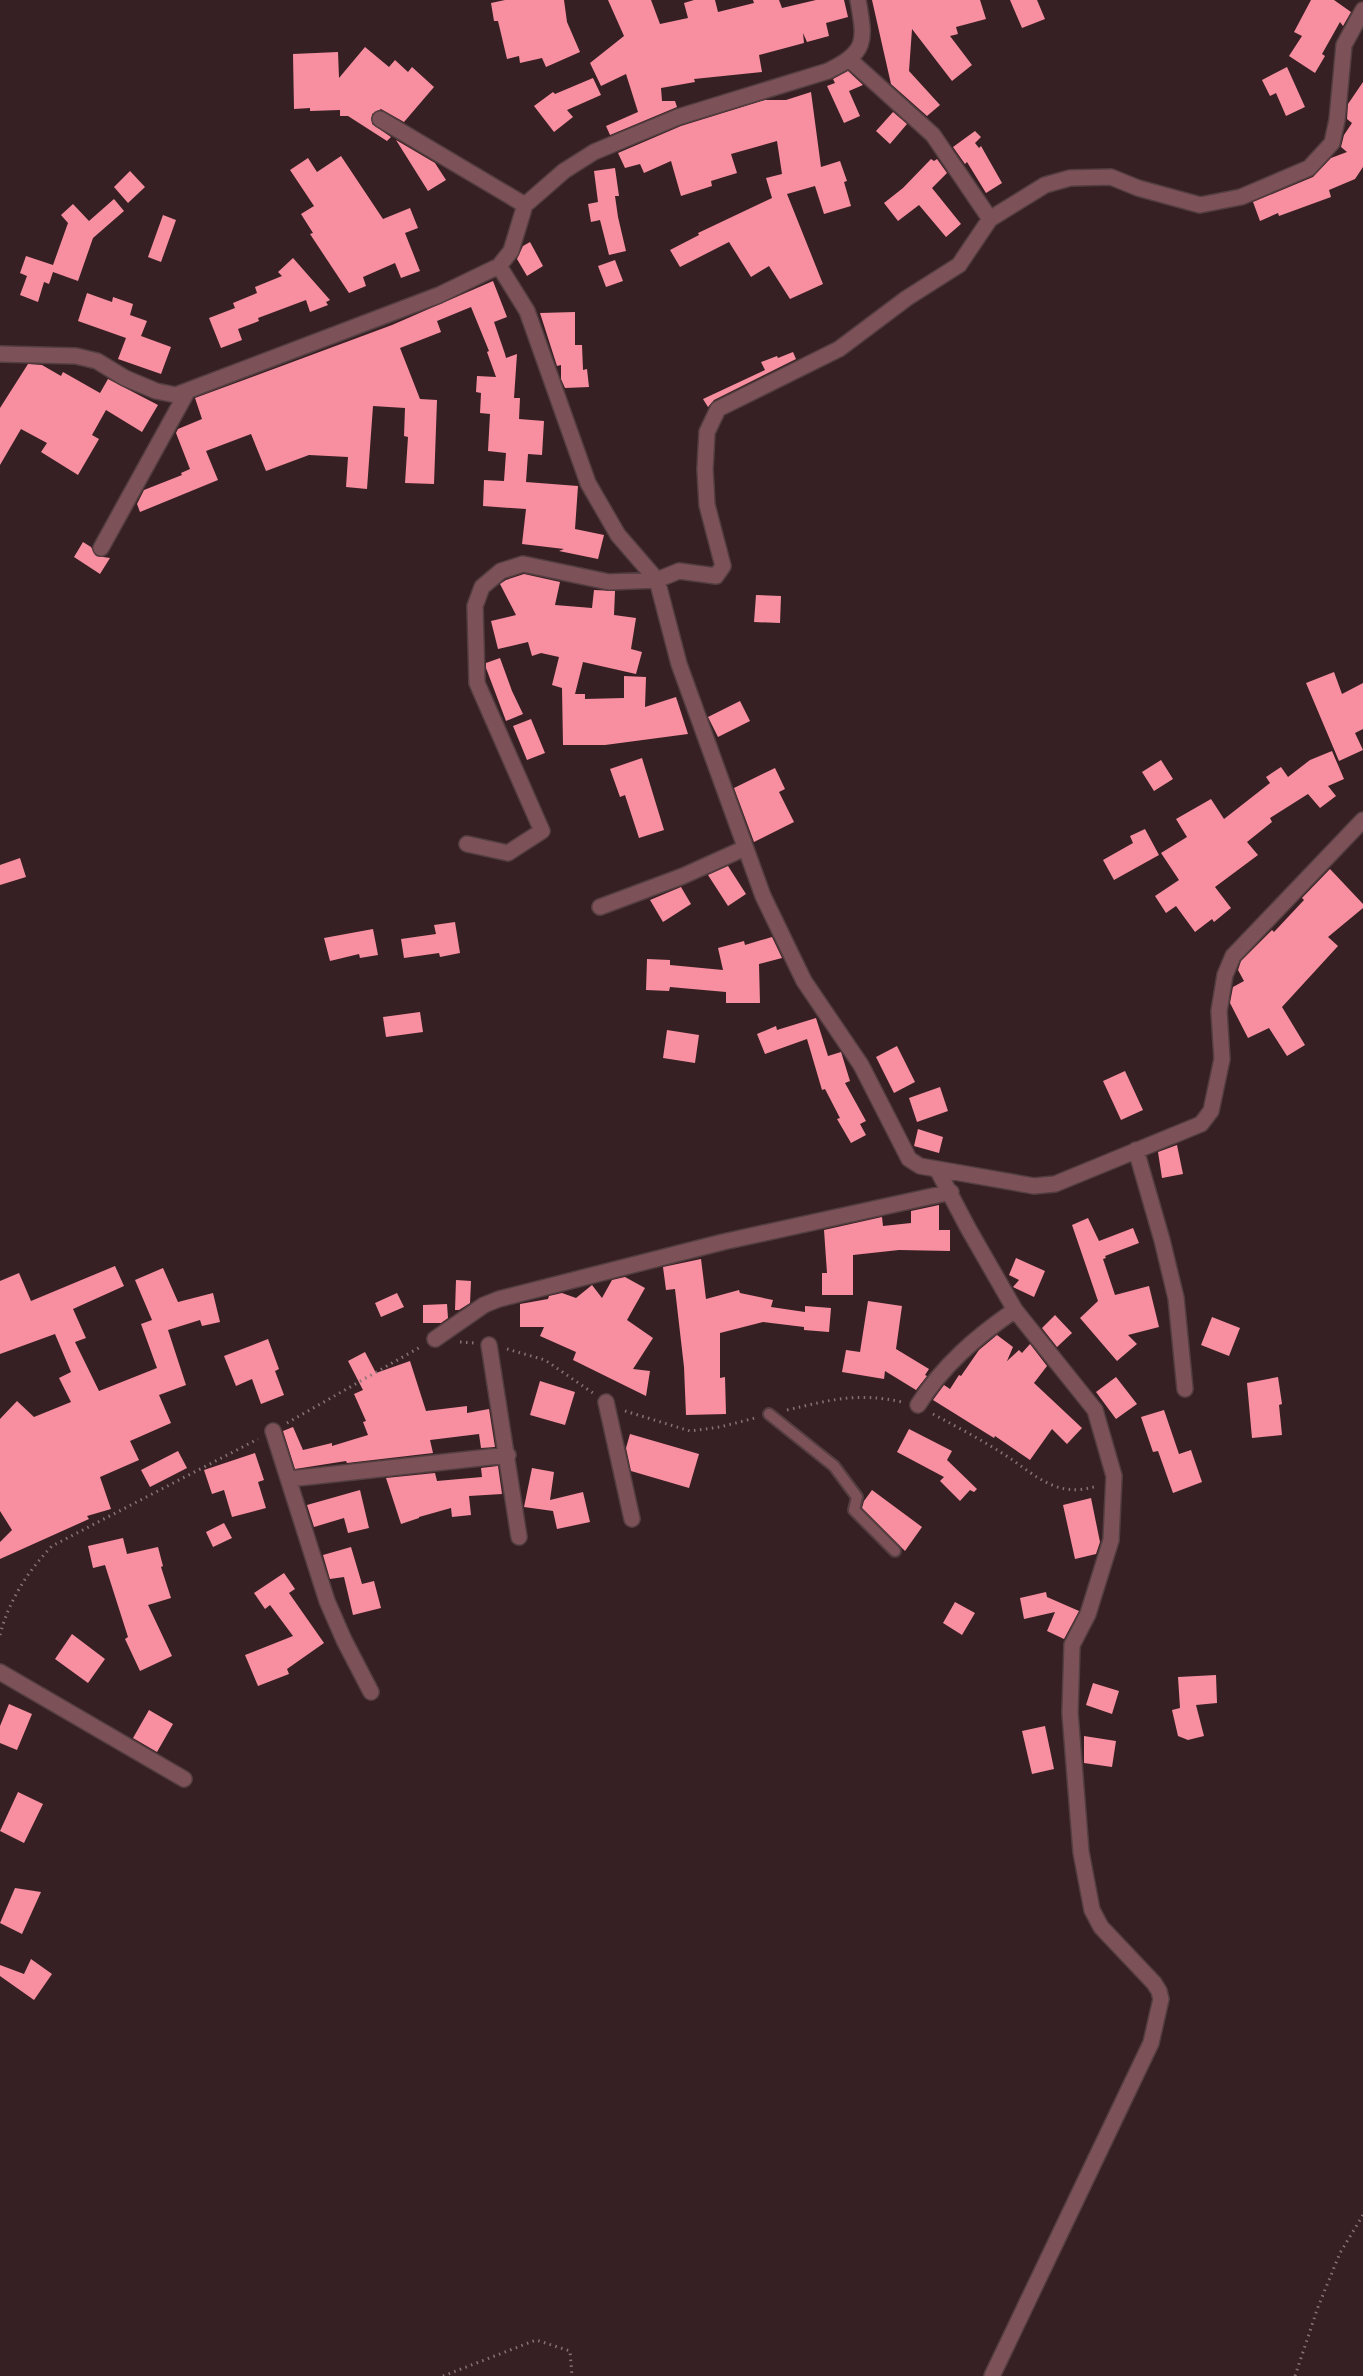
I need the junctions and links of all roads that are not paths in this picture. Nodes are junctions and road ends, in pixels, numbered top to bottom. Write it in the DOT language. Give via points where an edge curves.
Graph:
graph roads {
  1 [pos="858,0"];
  2 [pos="1363,10"];
  3 [pos="850,60"];
  4 [pos="380,119"];
  5 [pos="525,205"];
  6 [pos="990,219"];
  7 [pos="499,266"];
  8 [pos="0,354"];
  9 [pos="187,392"];
  10 [pos="101,548"];
  11 [pos="657,580"];
  12 [pos="1363,820"];
  13 [pos="466,844"];
  14 [pos="745,848"];
  15 [pos="600,907"];
  16 [pos="1136,1150"];
  17 [pos="937,1169"];
  18 [pos="951,1192"];
  19 [pos="1015,1310"];
  20 [pos="435,1339"];
  21 [pos="489,1345"];
  22 [pos="1185,1389"];
  23 [pos="606,1402"];
  24 [pos="918,1405"];
  25 [pos="769,1414"];
  26 [pos="273,1431"];
  27 [pos="507,1455"];
  28 [pos="289,1479"];
  29 [pos="632,1519"];
  30 [pos="519,1537"];
  31 [pos="895,1551"];
  32 [pos="0,1672"];
  33 [pos="371,1692"];
  34 [pos="184,1779"];
  35 [pos="992,2376"];
  1 -- 3 [label="street" via="863,30 861,44"];
  2 -- 6 [label="street" via="1344,45 1332,143 1309,168 1241,197 1200,205 1112,177 1070,178 1045,186"];
  3 -- 5 [label="street" via="828,71 678,117 594,152 564,171"];
  3 -- 6 [label="street" via="933,135"];
  4 -- 5 [label="street"];
  5 -- 7 [label="street" via="511,251"];
  6 -- 11 [label="street" via="959,266 907,298 839,349 718,409 707,432 705,470 707,505 723,566 716,576 679,571"];
  7 -- 9 [label="street" via="439,295"];
  7 -- 11 [label="street" via="527,311 588,483 618,535"];
  8 -- 9 [label="street" via="76,356 98,361 156,391 176,395"];
  9 -- 10 [label="street"];
  11 -- 13 [label="street" via="609,582 523,564 501,571 482,587 475,606 477,683 542,831 508,853"];
  11 -- 14 [label="street" via="679,664"];
  12 -- 16 [label="street" via="1233,956 1221,995 1222,1059 1208,1118"];
  14 -- 15 [label="street"];
  14 -- 17 [label="street" via="763,896 804,981 861,1065 903,1150 920,1166"];
  16 -- 17 [label="street" via="1055,1184 1034,1186"];
  16 -- 22 [label="street" via="1176,1298"];
  17 -- 18 [label="street"];
  18 -- 19 [label="street"];
  18 -- 20 [label="street" via="723,1242 499,1299"];
  19 -- 24 [label="street" via="956,1357"];
  19 -- 35 [label="street" via="1095,1410 1114,1476 1111,1540 1088,1614 1072,1645 1070,1713 1080,1840 1092,1910 1101,1927 1154,1983 1161,1999 1151,2043"];
  21 -- 27 [label="street"];
  23 -- 29 [label="street"];
  25 -- 31 [label="lane" via="834,1466 857,1497 854,1510"];
  26 -- 28 [label="street"];
  27 -- 28 [label="street"];
  27 -- 30 [label="street"];
  28 -- 33 [label="street" via="327,1601"];
  32 -- 34 [label="street"];
}
